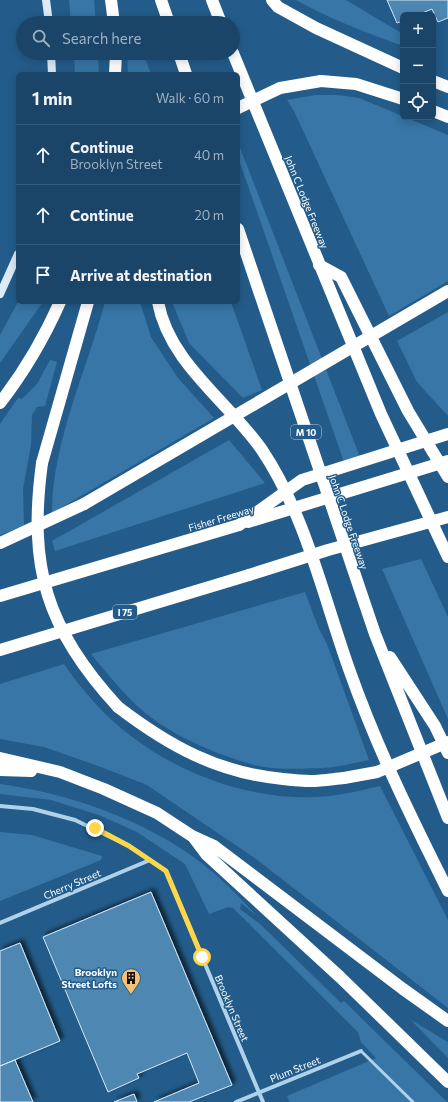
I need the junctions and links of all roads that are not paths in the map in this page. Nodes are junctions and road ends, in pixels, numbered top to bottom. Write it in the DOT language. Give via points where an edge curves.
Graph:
graph roads {
  1 [pos="46,0"];
  2 [pos="111,0"];
  3 [pos="161,0"];
  4 [pos="212,0"];
  5 [pos="272,0"];
  6 [pos="48,16"];
  7 [pos="113,16"];
  8 [pos="167,16"];
  9 [pos="218,16"];
  10 [pos="51,60"];
  11 [pos="116,60"];
  12 [pos="181,60"];
  13 [pos="236,60"];
  14 [pos="400,67"];
  15 [pos="52,72"];
  16 [pos="115,72"];
  17 [pos="185,72"];
  18 [pos="436,82"];
  19 [pos="448,87"];
  20 [pos="400,98"];
  21 [pos="240,107"];
  22 [pos="436,112"];
  23 [pos="448,117"];
  24 [pos="240,235"];
  25 [pos="16,258"];
  26 [pos="319,265"];
  27 [pos="448,291"];
  28 [pos="0,294"];
  29 [pos="59,304"];
  30 [pos="87,304"];
  31 [pos="159,304"];
  32 [pos="20,376"];
  33 [pos="0,395"];
  34 [pos="0,403"];
  35 [pos="448,434"];
  36 [pos="448,461"];
  37 [pos="448,477"];
  38 [pos="448,517"];
  39 [pos="239,525"];
  40 [pos="0,543"];
  41 [pos="448,557"];
  42 [pos="0,596"];
  43 [pos="375,634"];
  44 [pos="0,650"];
  45 [pos="448,742"];
  46 [pos="448,753"];
  47 [pos="0,758"];
  48 [pos="0,770"];
  49 [pos="60,772"];
  50 [pos="0,806"];
  51 [pos="448,818"];
  52 [pos="192,836"];
  53 [pos="150,860"];
  54 [pos="448,891"];
  55 [pos="0,923"];
  56 [pos="448,1021"];
  57 [pos="361,1051"];
  58 [pos="448,1082"];
  59 [pos="259,1092"];
  60 [pos="236,1102"];
  61 [pos="264,1102"];
  62 [pos="413,1102"];
  1 -- 6 [label="street"];
  2 -- 7 [label="highway"];
  3 -- 8 [label="highway"];
  4 -- 9 [label="highway"];
  5 -- 14 [label="highway" via="278,7 316,28"];
  10 -- 15 [label="street"];
  11 -- 16 [label="highway"];
  12 -- 17 [label="highway"];
  13 -- 26 [label="highway, John C Lodge Freeway"];
  18 -- 19 [label="highway"];
  20 -- 21 [label="highway, bridge" via="356,84 321,81 280,88"];
  22 -- 23 [label="highway"];
  24 -- 43 [label="highway, John C Lodge Freeway / M 10"];
  25 -- 28 [label="street"];
  26 -- 37 [label="highway" via="341,277 408,411"];
  26 -- 41 [label="highway, John C Lodge Freeway" via="381,414"];
  27 -- 40 [label="highway, bridge" via="84,504"];
  29 -- 32 [label="highway"];
  30 -- 45 [label="highway, bridge" via="42,462 37,498 38,546 51,606 61,631 74,654 97,684 118,707 178,748 203,760 257,776 310,781 344,778 377,772"];
  31 -- 54 [label="highway" via="174,343 198,376 261,449 280,479 300,523 349,670 376,739"];
  32 -- 33 [label="highway"];
  32 -- 34 [label="highway"];
  35 -- 39 [label="highway, bridge" via="302,480"];
  36 -- 39 [label="highway, Fisher Freeway, bridge"];
  38 -- 44 [label="highway, I 75, bridge" via="328,550"];
  39 -- 42 [label="highway, Fisher Freeway"];
  43 -- 46 [label="highway" via="434,726"];
  43 -- 51 [label="highway, John C Lodge Freeway / M 10"];
  47 -- 49 [label="highway"];
  48 -- 49 [label="highway"];
  49 -- 52 [label="highway" via="157,813"];
  50 -- 53 [label="street, Brooklyn Street" via="34,809 75,820 129,846"];
  52 -- 56 [label="highway" via="214,846"];
  52 -- 58 [label="highway" via="206,854 329,966"];
  53 -- 55 [label="street, Cherry Street"];
  53 -- 59 [label="street, Brooklyn Street" via="166,871"];
  57 -- 59 [label="street, Plum Street"];
  57 -- 62 [label="lane"];
  59 -- 60 [label="street, Plum Street"];
  59 -- 61 [label="street, Brooklyn Street"];
}
